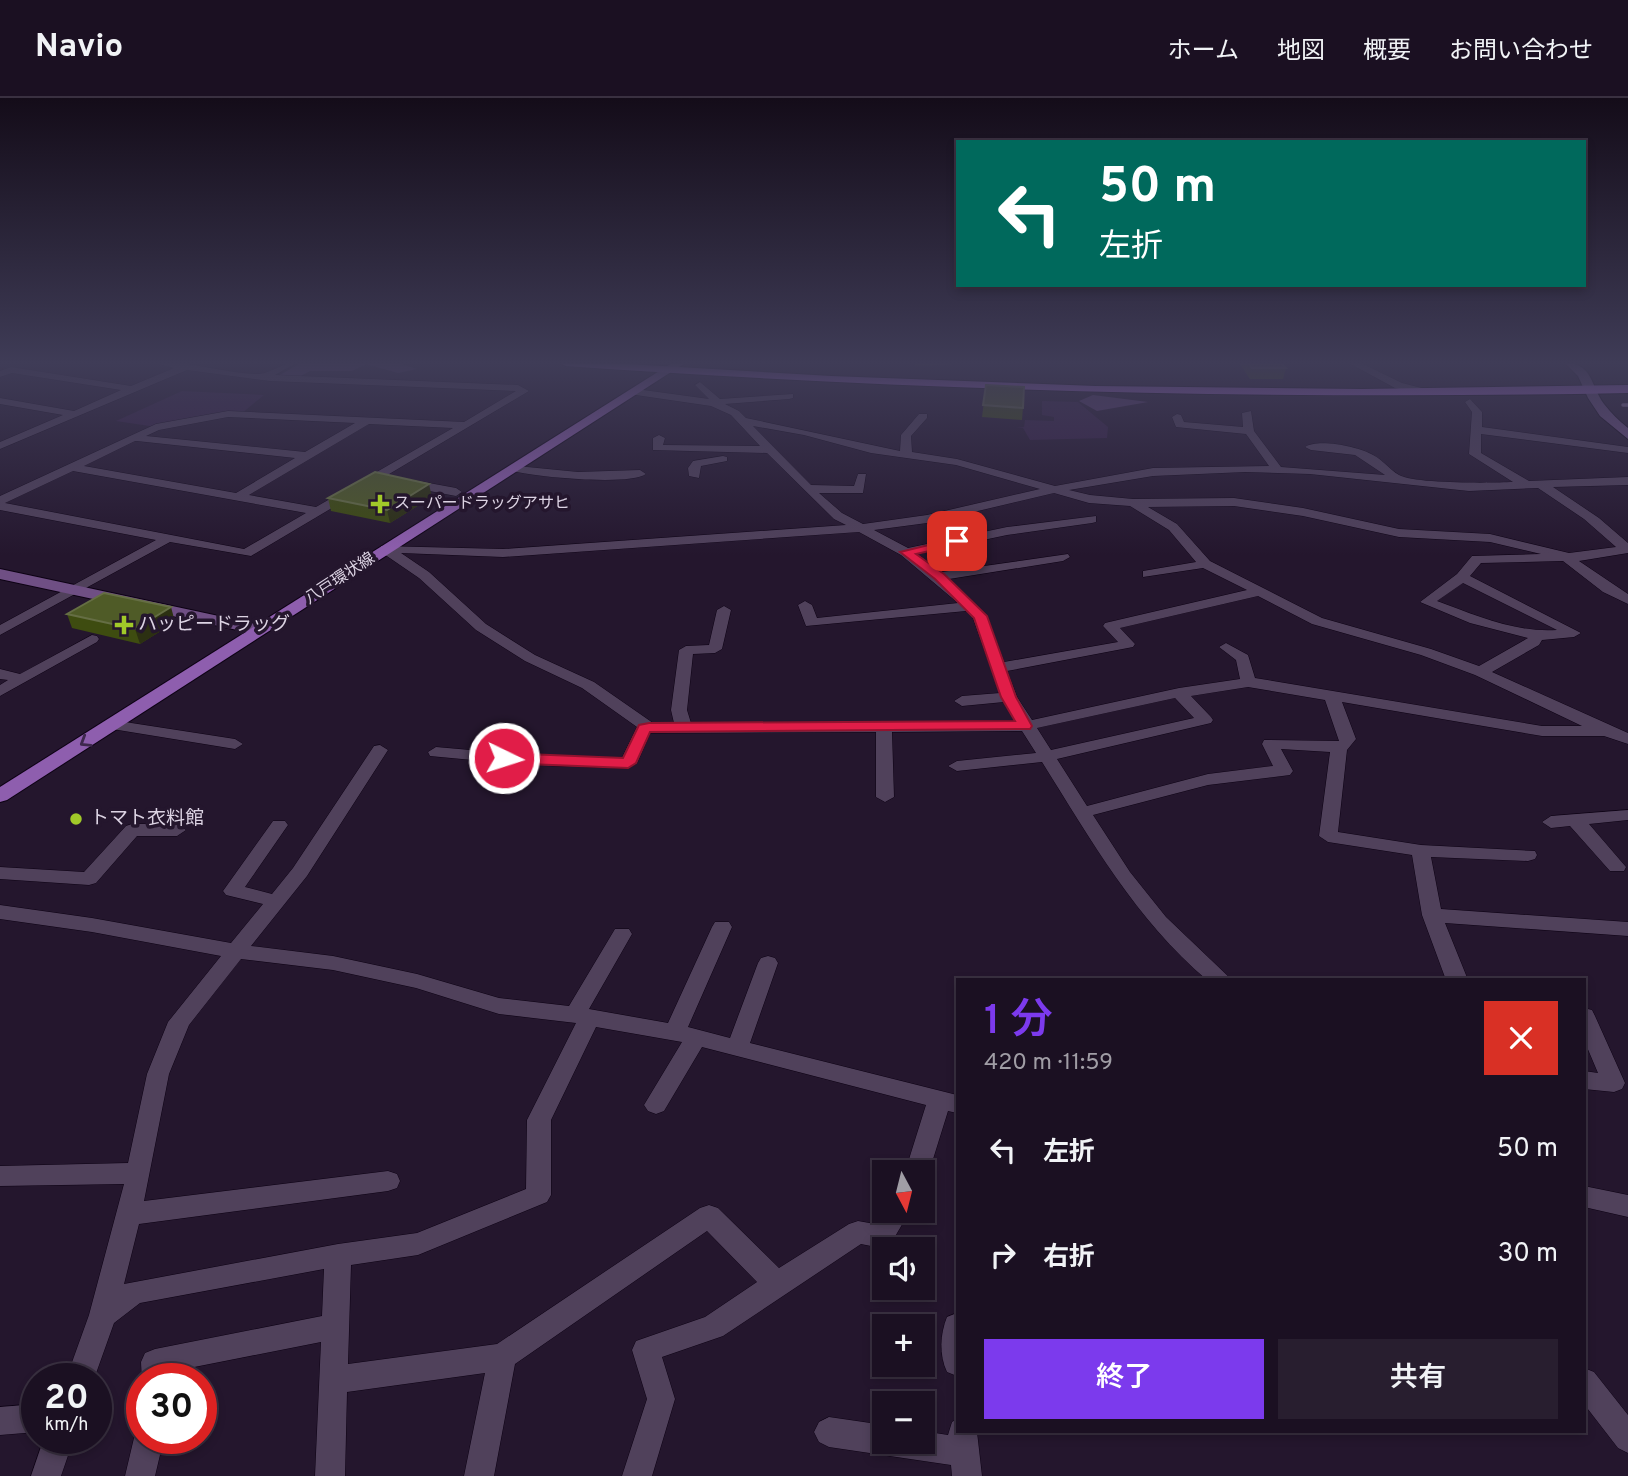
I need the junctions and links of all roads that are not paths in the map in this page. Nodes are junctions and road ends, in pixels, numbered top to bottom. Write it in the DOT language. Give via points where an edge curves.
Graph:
graph roads {
  1 [pos="44,427"];
  2 [pos="160,427"];
  3 [pos="356,427"];
  4 [pos="463,427"];
  5 [pos="561,427"];
  6 [pos="581,427"];
  7 [pos="749,427"];
  8 [pos="779,427"];
  9 [pos="913,427"];
  10 [pos="1207,427"];
  11 [pos="1249,427"];
  12 [pos="1475,430"];
  13 [pos="1249,431"];
  14 [pos="135,438"];
  15 [pos="659,438"];
  16 [pos="0,446"];
  17 [pos="1311,447"];
  18 [pos="1628,450"];
  19 [pos="770,452"];
  20 [pos="906,455"];
  21 [pos="307,456"];
  22 [pos="72,467"];
  23 [pos="517,468"];
  24 [pos="1278,470"];
  25 [pos="640,474"];
  26 [pos="695,476"];
  27 [pos="862,476"];
  28 [pos="376,477"];
  29 [pos="1398,481"];
  30 [pos="1628,481"];
  31 [pos="1584,482"];
  32 [pos="1533,484"];
  33 [pos="808,489"];
  34 [pos="1055,490"];
  35 [pos="456,492"];
  36 [pos="239,496"];
  37 [pos="1606,496"];
  38 [pos="0,503"];
  39 [pos="1133,503"];
  40 [pos="317,511"];
  41 [pos="1092,519"];
  42 [pos="862,528"];
  43 [pos="168,538"];
  44 [pos="386,549"];
  45 [pos="1628,549"];
  46 [pos="906,552"];
  47 [pos="1563,555"];
  48 [pos="1063,556"];
  49 [pos="1205,564"];
  50 [pos="0,574"];
  51 [pos="1148,574"];
  52 [pos="939,577"];
  53 [pos="1462,577"];
  54 [pos="75,590"];
  55 [pos="1260,591"];
  56 [pos="1628,600"];
  57 [pos="805,605"];
  58 [pos="971,606"];
  59 [pos="724,610"];
  60 [pos="253,628"];
  61 [pos="0,631"];
  62 [pos="1537,636"];
  63 [pos="92,639"];
  64 [pos="1226,647"];
  65 [pos="998,668"];
  66 [pos="1480,672"];
  67 [pos="0,674"];
  68 [pos="16,682"];
  69 [pos="1248,682"];
  70 [pos="0,691"];
  71 [pos="1179,693"];
  72 [pos="1331,695"];
  73 [pos="1009,697"];
  74 [pos="962,701"];
  75 [pos="112,724"];
  76 [pos="1025,726"];
  77 [pos="884,727"];
  78 [pos="649,728"];
  79 [pos="684,728"];
  80 [pos="1606,731"];
  81 [pos="1628,739"];
  82 [pos="235,744"];
  83 [pos="1339,748"];
  84 [pos="380,750"];
  85 [pos="436,752"];
  86 [pos="1046,757"];
  87 [pos="957,766"];
  88 [pos="0,779"];
  89 [pos="0,796"];
  90 [pos="885,797"];
  91 [pos="1084,812"];
  92 [pos="1628,815"];
  93 [pos="1575,820"];
  94 [pos="1551,822"];
  95 [pos="279,825"];
  96 [pos="177,830"];
  97 [pos="1421,851"];
  98 [pos="1528,855"];
  99 [pos="1617,867"];
  100 [pos="0,873"];
  101 [pos="276,901"];
  102 [pos="0,912"];
  103 [pos="1432,915"];
  104 [pos="722,927"];
  105 [pos="1628,929"];
  106 [pos="622,934"];
  107 [pos="234,951"];
  108 [pos="768,963"];
  109 [pos="1219,978"];
  110 [pos="1456,978"];
  111 [pos="582,1016"];
  112 [pos="1586,1020"];
  113 [pos="686,1034"];
  114 [pos="737,1048"];
  115 [pos="1586,1080"];
  116 [pos="948,1102"];
  117 [pos="656,1105"];
  118 [pos="922,1160"];
  119 [pos="139,1173"];
  120 [pos="0,1176"];
  121 [pos="388,1181"];
  122 [pos="1586,1198"];
  123 [pos="1628,1206"];
  124 [pos="129,1214"];
  125 [pos="890,1223"];
  126 [pos="338,1255"];
  127 [pos="776,1283"];
  128 [pos="103,1315"];
  129 [pos="335,1326"];
  130 [pos="956,1328"];
  131 [pos="956,1347"];
  132 [pos="502,1357"];
  133 [pos="86,1363"];
  134 [pos="155,1363"];
  135 [pos="333,1380"];
  136 [pos="1586,1385"];
  137 [pos="21,1419"];
  138 [pos="0,1421"];
  139 [pos="829,1432"];
  140 [pos="872,1438"];
  141 [pos="1628,1438"];
  142 [pos="935,1448"];
  143 [pos="964,1453"];
  144 [pos="54,1454"];
  145 [pos="145,1454"];
  146 [pos="46,1476"];
  147 [pos="140,1476"];
  148 [pos="330,1476"];
  149 [pos="478,1476"];
  150 [pos="637,1476"];
  1 -- 16 [label="street"];
  2 -- 14 [label="street"];
  3 -- 21 [label="street"];
  4 -- 28 [label="street"];
  5 -- 35 [label="main road, 八戸環状線"];
  6 -- 23 [label="main road, 八戸環状線"];
  7 -- 19 [label="street"];
  8 -- 20 [label="street"];
  9 -- 20 [label="street" via="906,435"];
  10 -- 13 [label="street"];
  11 -- 13 [label="street"];
  12 -- 18 [label="street"];
  12 -- 32 [label="street" via="1475,454"];
  13 -- 24 [label="street"];
  14 -- 21 [label="street"];
  14 -- 22 [label="street"];
  15 -- 19 [label="street" via="659,449"];
  17 -- 29 [label="street" via="1358,451"];
  19 -- 26 [label="street" via="703,461 694,466"];
  19 -- 33 [label="street"];
  20 -- 34 [label="street" via="957,462"];
  21 -- 36 [label="street"];
  22 -- 36 [label="street"];
  22 -- 38 [label="street"];
  23 -- 25 [label="street" via="562,476"];
  23 -- 44 [label="main road, 八戸環状線"];
  24 -- 29 [label="street"];
  24 -- 34 [label="street" via="1153,472"];
  27 -- 33 [label="street" via="859,490"];
  28 -- 35 [label="street"];
  28 -- 40 [label="street"];
  29 -- 32 [label="street" via="1469,487"];
  30 -- 31 [label="street"];
  31 -- 32 [label="street"];
  31 -- 37 [label="street"];
  32 -- 45 [label="street" via="1578,508"];
  33 -- 42 [label="street" via="838,516"];
  34 -- 39 [label="street"];
  34 -- 42 [label="street"];
  35 -- 60 [label="main road, 八戸環状線"];
  36 -- 40 [label="street"];
  38 -- 43 [label="street"];
  39 -- 47 [label="street" via="1177,500 1258,505 1399,533 1489,538"];
  39 -- 49 [label="street" via="1173,527"];
  40 -- 43 [label="street" via="246,553"];
  41 -- 46 [label="street"];
  42 -- 44 [label="street" via="503,553"];
  42 -- 46 [label="street"];
  43 -- 54 [label="street"];
  44 -- 60 [label="main road, 八戸環状線"];
  44 -- 78 [label="street" via="424,575 481,628 588,685"];
  45 -- 47 [label="street" via="1593,556"];
  46 -- 52 [label="street"];
  47 -- 53 [label="street" via="1477,559"];
  47 -- 56 [label="street"];
  48 -- 52 [label="street"];
  49 -- 51 [label="street"];
  49 -- 55 [label="street"];
  50 -- 54 [label="street"];
  52 -- 58 [label="street"];
  53 -- 62 [label="street" via="1427,602"];
  53 -- 62 [label="street" via="1574,633"];
  54 -- 60 [label="street"];
  54 -- 61 [label="street"];
  55 -- 65 [label="street" via="1110,626 1128,644"];
  55 -- 66 [label="street" via="1317,621"];
  57 -- 58 [label="street" via="811,623"];
  58 -- 65 [label="street" via="980,616"];
  59 -- 79 [label="street" via="715,649 686,650 679,710"];
  60 -- 75 [label="main road, 八戸環状線"];
  60 -- 88 [label="main road, 八戸環状線"];
  62 -- 66 [label="street"];
  63 -- 68 [label="street"];
  64 -- 69 [label="street" via="1244,658"];
  65 -- 73 [label="street"];
  66 -- 80 [label="street"];
  67 -- 68 [label="street" via="15,677"];
  68 -- 70 [label="street"];
  69 -- 71 [label="street"];
  69 -- 72 [label="street"];
  71 -- 76 [label="street"];
  71 -- 86 [label="street" via="1205,720"];
  72 -- 80 [label="street" via="1542,731"];
  72 -- 83 [label="street" via="1348,739"];
  73 -- 74 [label="street"];
  73 -- 76 [label="street"];
  75 -- 82 [label="street"];
  75 -- 89 [label="main road, 八戸環状線, one-way"];
  76 -- 77 [label="street"];
  76 -- 86 [label="street"];
  77 -- 79 [label="street"];
  77 -- 90 [label="street"];
  78 -- 79 [label="street"];
  78 -- 85 [label="street" via="644,728 628,763"];
  80 -- 81 [label="street"];
  83 -- 91 [label="street" via="1270,744 1284,771 1226,775"];
  83 -- 97 [label="street" via="1328,836"];
  84 -- 101 [label="street"];
  86 -- 87 [label="street"];
  86 -- 91 [label="street"];
  91 -- 109 [label="street" via="1143,904"];
  92 -- 93 [label="street"];
  93 -- 94 [label="street"];
  93 -- 99 [label="street"];
  95 -- 101 [label="street" via="233,891"];
  96 -- 100 [label="street" via="132,830 89,879"];
  97 -- 98 [label="street"];
  97 -- 103 [label="street"];
  101 -- 107 [label="street"];
  102 -- 107 [label="street"];
  103 -- 105 [label="street"];
  103 -- 110 [label="street"];
  104 -- 113 [label="street"];
  106 -- 111 [label="street"];
  107 -- 111 [label="street" via="333,963 417,981 499,1006"];
  107 -- 119 [label="street" via="179,1022 158,1074"];
  108 -- 114 [label="street"];
  111 -- 113 [label="street"];
  111 -- 126 [label="street" via="539,1120 538,1195 418,1244"];
  112 -- 115 [label="street" via="1614,1083"];
  113 -- 114 [label="street"];
  113 -- 117 [label="street"];
  114 -- 116 [label="street"];
  116 -- 118 [label="street"];
  119 -- 120 [label="street"];
  119 -- 124 [label="street"];
  121 -- 124 [label="street"];
  122 -- 123 [label="street"];
  124 -- 128 [label="street"];
  125 -- 127 [label="street" via="881,1237 858,1232"];
  126 -- 128 [label="street" via="134,1292"];
  126 -- 129 [label="street"];
  127 -- 132 [label="street" via="709,1216"];
  127 -- 150 [label="street" via="713,1327 646,1350 660,1399"];
  128 -- 133 [label="street"];
  129 -- 134 [label="street"];
  129 -- 135 [label="street"];
  130 -- 131 [label="street"];
  132 -- 135 [label="street"];
  132 -- 149 [label="street"];
  135 -- 148 [label="street"];
  136 -- 141 [label="street"];
  137 -- 138 [label="street"];
  139 -- 140 [label="street"];
  142 -- 143 [label="street"];
  144 -- 146 [label="street"];
  145 -- 147 [label="street"];
}
